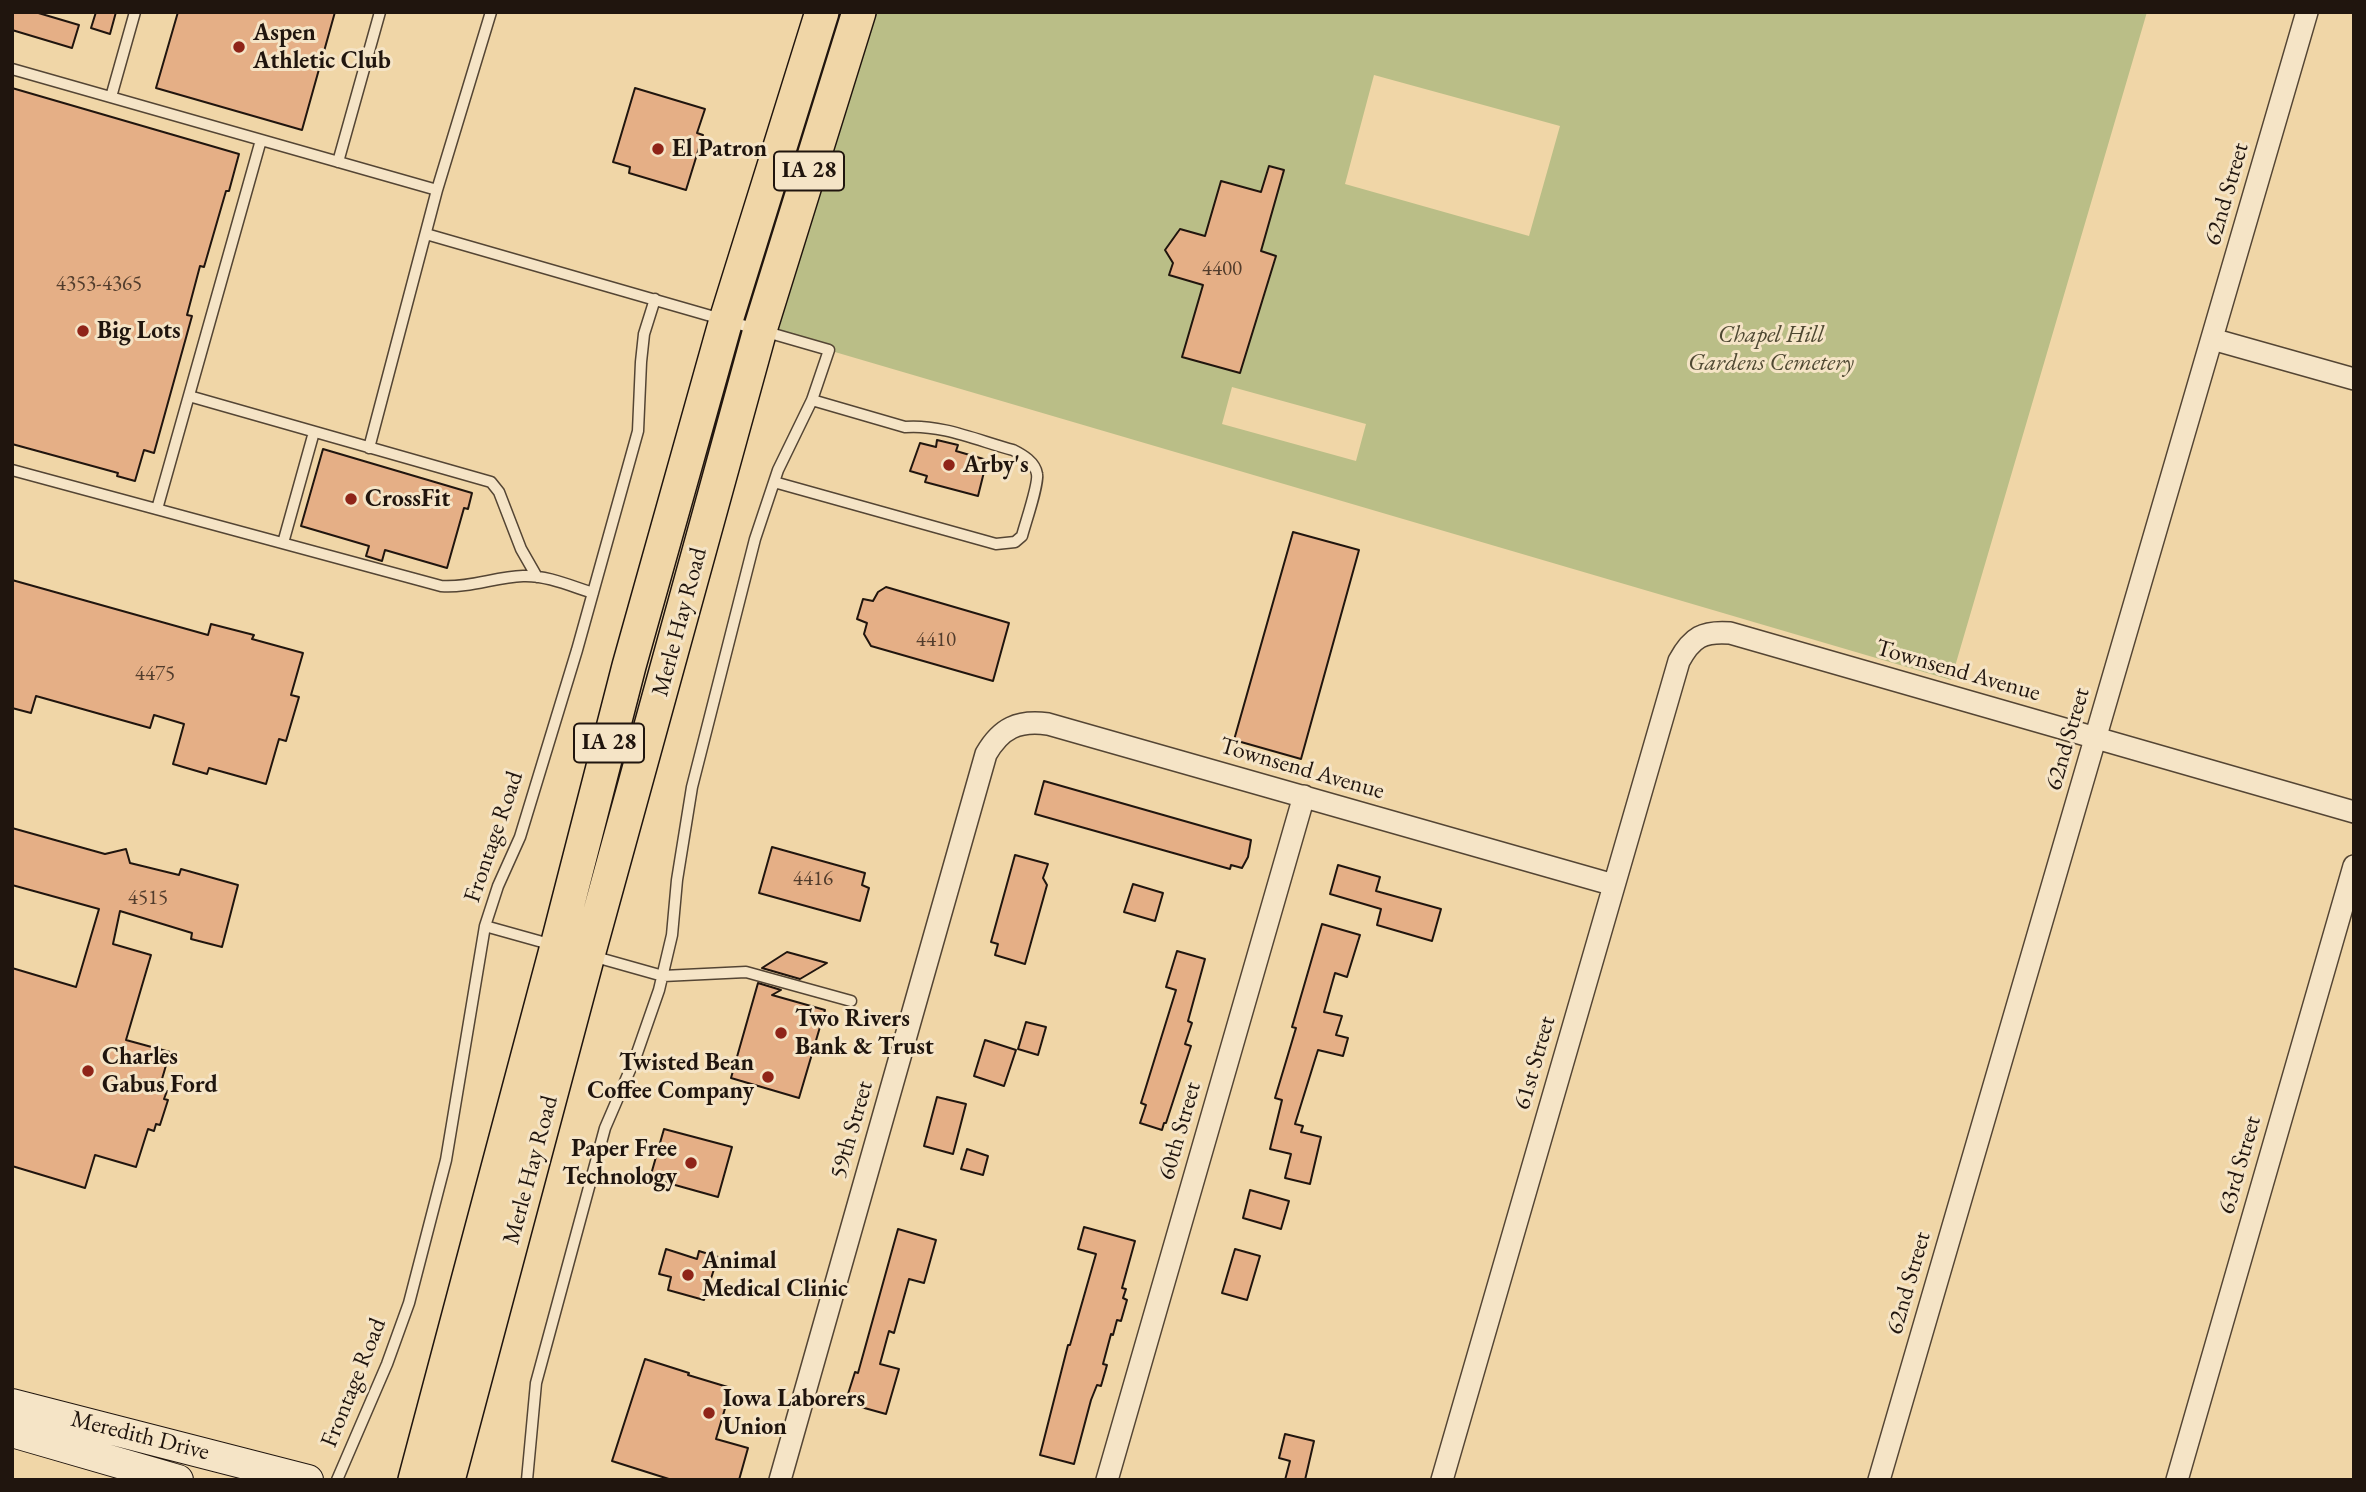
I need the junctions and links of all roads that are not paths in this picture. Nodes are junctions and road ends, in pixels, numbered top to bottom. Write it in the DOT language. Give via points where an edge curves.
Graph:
graph roads {
  1 [pos="135,12"];
  2 [pos="380,12"];
  3 [pos="491,12"];
  4 [pos="822,12"];
  5 [pos="859,12"];
  6 [pos="2307,12"];
  7 [pos="12,69"];
  8 [pos="111,97"];
  9 [pos="261,140"];
  10 [pos="338,162"];
  11 [pos="437,190"];
  12 [pos="426,234"];
  13 [pos="654,299"];
  14 [pos="745,326"];
  15 [pos="2212,339"];
  16 [pos="2354,379"];
  17 [pos="189,397"];
  18 [pos="812,400"];
  19 [pos="314,432"];
  20 [pos="369,448"];
  21 [pos="12,470"];
  22 [pos="774,482"];
  23 [pos="157,509"];
  24 [pos="283,543"];
  25 [pos="537,577"];
  26 [pos="593,593"];
  27 [pos="1679,661"];
  28 [pos="2096,738"];
  29 [pos="986,754"];
  30 [pos="1304,796"];
  31 [pos="2354,812"];
  32 [pos="2354,866"];
  33 [pos="1614,885"];
  34 [pos="485,926"];
  35 [pos="572,950"];
  36 [pos="663,976"];
  37 [pos="850,1001"];
  38 [pos="12,1404"];
  39 [pos="12,1432"];
  40 [pos="178,1480"];
  41 [pos="308,1480"];
  42 [pos="337,1480"];
  43 [pos="415,1480"];
  44 [pos="448,1480"];
  45 [pos="527,1480"];
  46 [pos="780,1480"];
  47 [pos="1107,1480"];
  48 [pos="1442,1480"];
  49 [pos="1879,1480"];
  50 [pos="2177,1480"];
  1 -- 8 [label="lane"];
  2 -- 10 [label="lane"];
  3 -- 11 [label="lane"];
  4 -- 14 [label="main road, Merle Hay Road / IA 28"];
  5 -- 14 [label="main road, Merle Hay Road / IA 28"];
  6 -- 15 [label="street, 62nd Street"];
  7 -- 8 [label="lane"];
  8 -- 9 [label="lane"];
  9 -- 10 [label="lane"];
  9 -- 17 [label="lane"];
  10 -- 11 [label="lane"];
  11 -- 12 [label="lane"];
  12 -- 13 [label="lane"];
  12 -- 20 [label="lane"];
  13 -- 14 [label="lane"];
  13 -- 26 [label="lane, Frontage Road" via="644,334 638,431"];
  14 -- 18 [label="lane" via="828,350"];
  14 -- 35 [label="main road, Merle Hay Road / IA 28" via="629,666"];
  15 -- 16 [label="street"];
  15 -- 28 [label="street, 62nd Street"];
  17 -- 19 [label="lane"];
  17 -- 23 [label="lane"];
  18 -- 22 [label="lane"];
  18 -- 22 [label="lane" via="905,427 940,430 1024,456 1037,475 1022,536 1015,542 996,544"];
  19 -- 20 [label="lane"];
  19 -- 24 [label="lane"];
  20 -- 25 [label="lane" via="491,482"];
  21 -- 23 [label="lane"];
  22 -- 36 [label="lane" via="692,787"];
  23 -- 24 [label="lane"];
  24 -- 25 [label="lane" via="441,586"];
  25 -- 26 [label="lane"];
  26 -- 34 [label="lane, Frontage Road" via="520,837"];
  27 -- 28 [label="street, Townsend Avenue" via="1687,645 1698,637 1730,633"];
  27 -- 33 [label="street, 61st Street"];
  28 -- 31 [label="street, Townsend Avenue"];
  28 -- 49 [label="street, 62nd Street"];
  29 -- 30 [label="street, Townsend Avenue" via="994,740 1011,727 1048,724"];
  29 -- 46 [label="street, 59th Street"];
  30 -- 33 [label="street, Townsend Avenue"];
  30 -- 47 [label="street, 60th Street"];
  32 -- 50 [label="street, 63rd Street"];
  33 -- 48 [label="street, 61st Street"];
  34 -- 35 [label="lane"];
  34 -- 42 [label="lane, Frontage Road" via="446,1160 409,1303"];
  35 -- 36 [label="lane"];
  35 -- 43 [label="main road, Merle Hay Road / IA 28"];
  35 -- 44 [label="main road, Merle Hay Road / IA 28"];
  36 -- 37 [label="lane" via="746,972"];
  36 -- 45 [label="lane" via="605,1128 574,1237 536,1383"];
  38 -- 41 [label="main road, Meredith Drive"];
  39 -- 40 [label="main road, Meredith Drive"];
}
